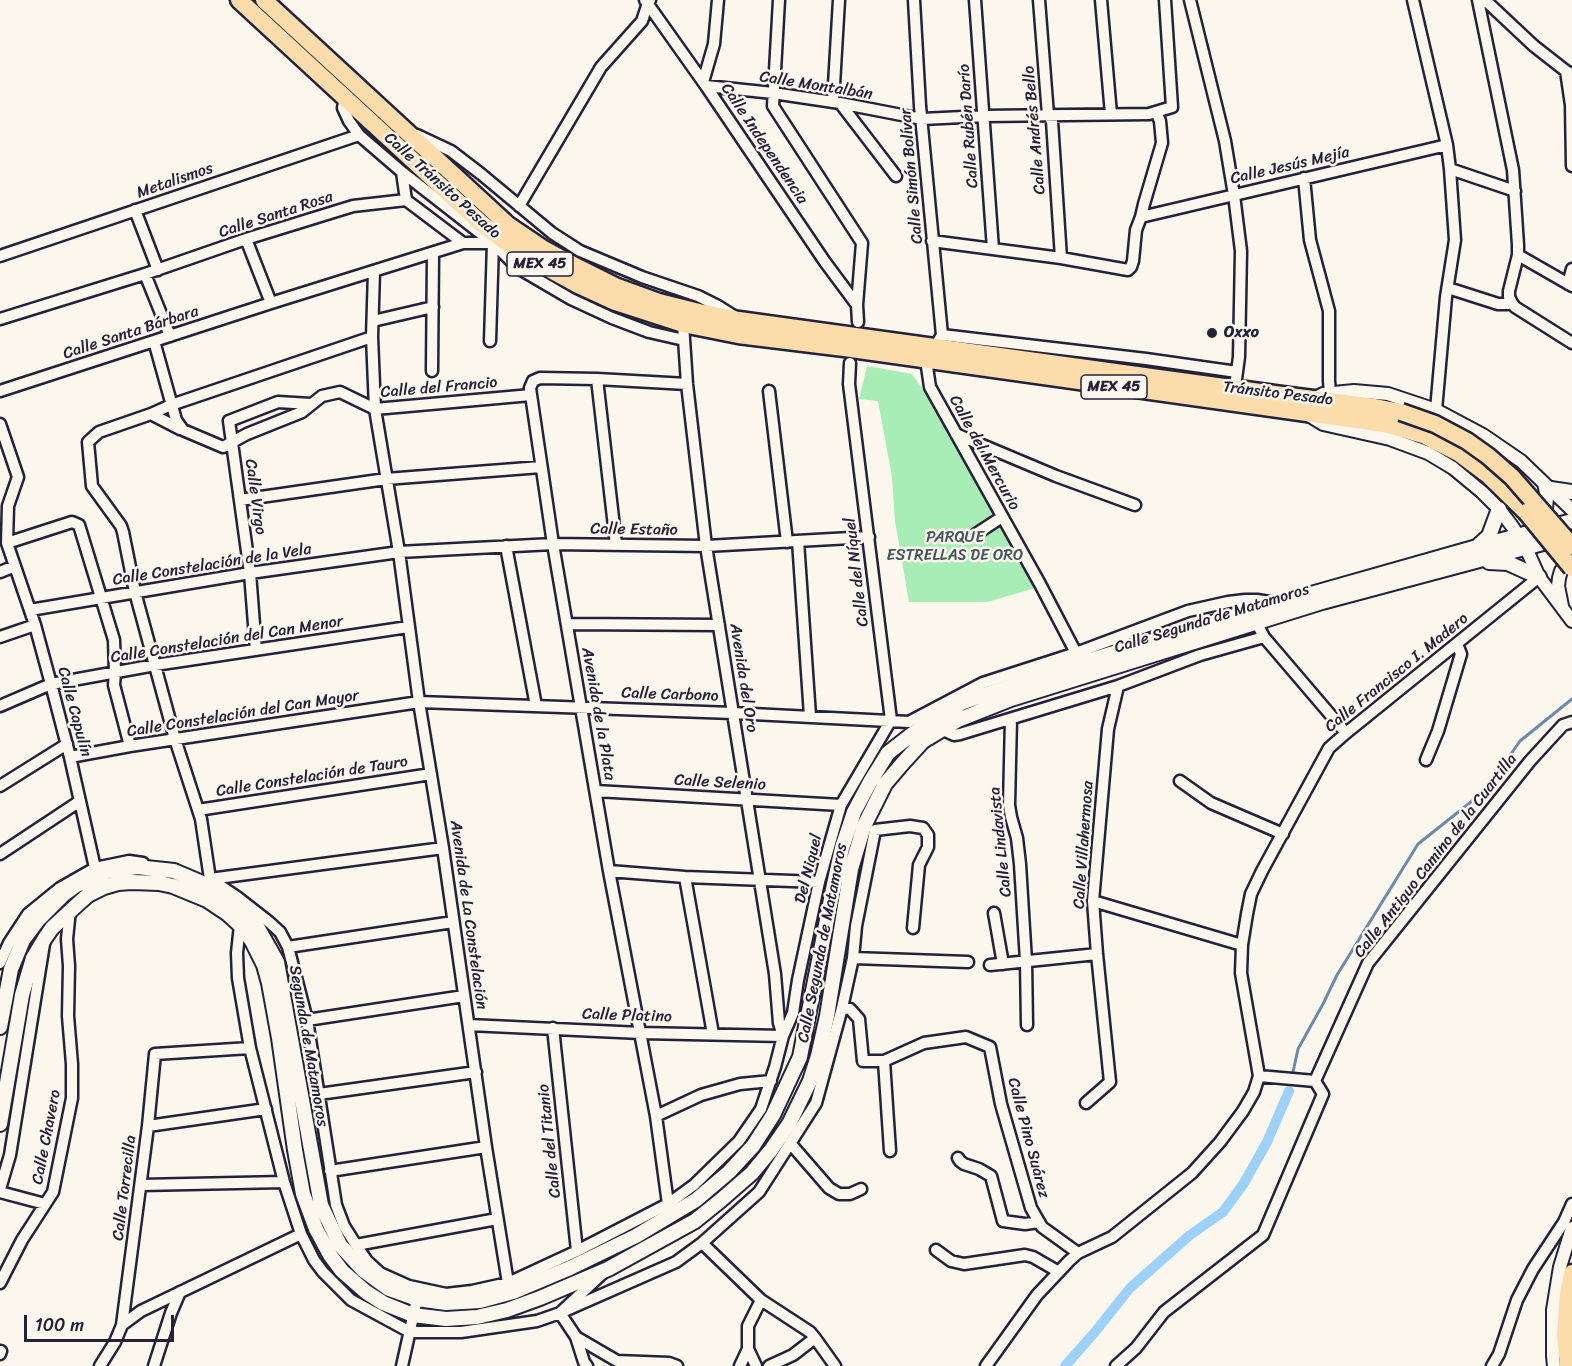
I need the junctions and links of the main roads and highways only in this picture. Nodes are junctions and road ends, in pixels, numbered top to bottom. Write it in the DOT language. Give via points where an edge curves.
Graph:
graph roads {
  1 [pos="239,0"];
  2 [pos="264,0"];
  3 [pos="934,347"];
  4 [pos="1308,405"];
  5 [pos="1401,420"];
  6 [pos="1548,486"];
  7 [pos="1572,492"];
  8 [pos="1498,509"];
  9 [pos="1572,522"];
  10 [pos="1572,536"];
  11 [pos="1518,537"];
  12 [pos="1539,538"];
  13 [pos="1572,546"];
  14 [pos="1477,547"];
  15 [pos="1480,561"];
  16 [pos="1572,568"];
  17 [pos="1539,577"];
  18 [pos="1254,617"];
  19 [pos="208,888"];
  20 [pos="0,1027"];
  21 [pos="0,1124"];
  22 [pos="315,1209"];
  23 [pos="1572,1273"];
  24 [pos="1568,1366"];
  1 -- 3 [label="main road, Calle Tránsito Pesado / MEX 45" via="482,224 515,249 567,279 684,332"];
  2 -- 3 [label="main road, Calle Tránsito Pesado / MEX 45" via="508,225 592,275 690,310"];
  3 -- 4 [label="main road, Tránsito Pesado / MEX 45" via="1227,403"];
  3 -- 4 [label="main road, Tránsito Pesado / MEX 45" via="1235,380"];
  4 -- 5 [label="main road, Tránsito Pesado / MEX 45" via="1375,407"];
  5 -- 13 [label="main road, Tránsito Pesado / MEX 45, bridge" via="1435,424 1488,456 1512,477"];
  5 -- 16 [label="main road, MEX 45, bridge" via="1488,475 1526,512"];
  6 -- 7 [label="main road"];
  8 -- 14 [label="main road" via="1489,536"];
  9 -- 12 [label="main road"];
  10 -- 12 [label="main road"];
  11 -- 12 [label="main road"];
  11 -- 14 [label="main road, Calle Segunda de Matamoros"];
  11 -- 15 [label="main road, Calle Segunda de Matamoros"];
  14 -- 18 [label="main road, Calle Segunda de Matamoros" via="1281,604"];
  15 -- 17 [label="main road" via="1508,563"];
  15 -- 18 [label="main road, Calle Segunda de Matamoros"];
  18 -- 22 [label="main road, Calle Segunda de Matamoros" via="1100,656 1004,687 961,703 888,753 854,812 843,848 800,1057 773,1115 753,1146 696,1200 636,1236 513,1292 480,1301 446,1303 417,1299 389,1289 363,1270"];
  18 -- 22 [label="main road, Calle Segunda de Matamoros" via="1011,699 958,720 923,741 885,784 864,826 851,869 827,1016 810,1080 789,1124 771,1150 752,1173 695,1221 608,1269 540,1298 477,1317 446,1318 413,1315 383,1303 361,1288 330,1255 316,1229"];
  19 -- 20 [label="main road, Segunda de Matamoros" via="174,871 137,867 108,871 62,891 20,946 11,969"];
  19 -- 21 [label="main road, Segunda de Matamoros" via="144,882 104,887 70,910 45,938 33,958 22,995"];
  19 -- 22 [label="main road, Segunda de Matamoros" via="252,941 264,965 303,1194"];
  19 -- 22 [label="main road, Segunda de Matamoros" via="237,905 255,923 277,962"];
  23 -- 24 [label="main road" via="1565,1334"];
}
